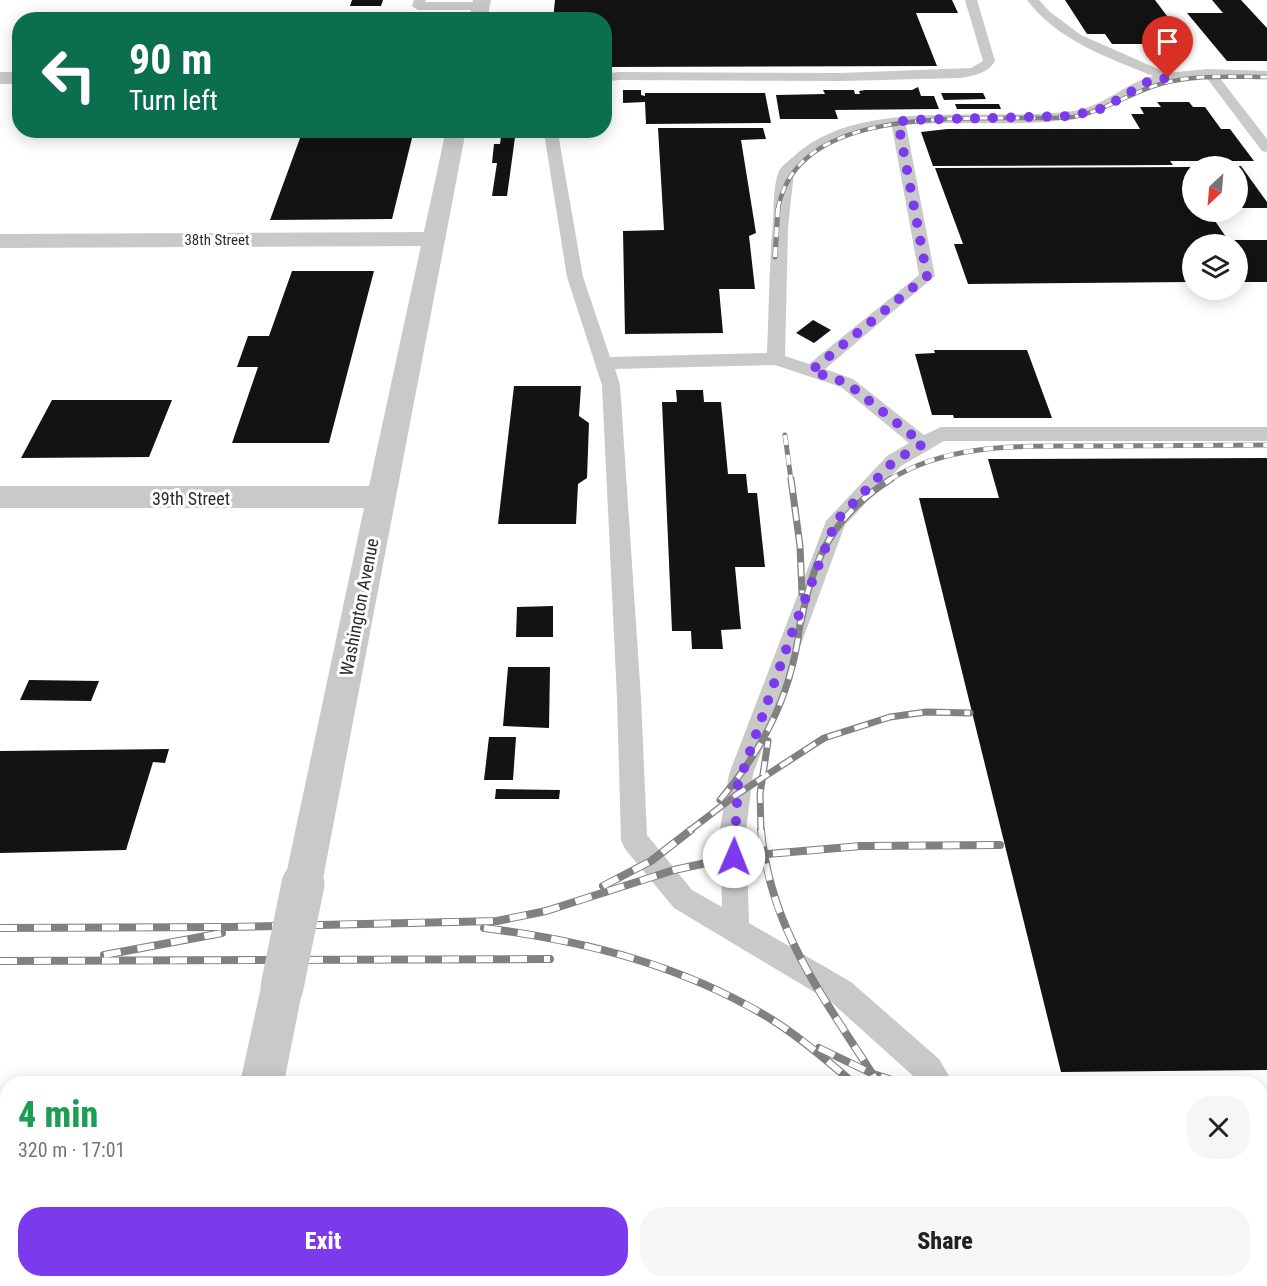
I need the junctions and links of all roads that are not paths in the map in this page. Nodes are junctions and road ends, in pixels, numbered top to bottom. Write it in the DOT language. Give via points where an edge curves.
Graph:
graph roads {
  1 [pos="420,0"];
  2 [pos="971,0"];
  3 [pos="1033,0"];
  4 [pos="481,8"];
  5 [pos="1210,74"];
  6 [pos="1267,75"];
  7 [pos="612,77"];
  8 [pos="1168,78"];
  9 [pos="898,122"];
  10 [pos="454,138"];
  11 [pos="552,138"];
  12 [pos="1267,148"];
  13 [pos="434,239"];
  14 [pos="0,241"];
  15 [pos="776,359"];
  16 [pos="604,363"];
  17 [pos="811,371"];
  18 [pos="1267,434"];
  19 [pos="923,444"];
  20 [pos="0,497"];
  21 [pos="381,497"];
  22 [pos="736,929"];
  23 [pos="263,1076"];
  24 [pos="934,1076"];
  1 -- 4 [label="lane" via="418,6"];
  2 -- 7 [label="lane" via="989,61 979,71 852,77"];
  3 -- 8 [label="lane" via="1045,16 1075,36"];
  5 -- 6 [label="lane"];
  5 -- 8 [label="lane"];
  5 -- 12 [label="lane"];
  8 -- 9 [label="lane" via="1149,81 1104,108 1071,116"];
  9 -- 15 [label="lane" via="866,126 813,145 785,172"];
  9 -- 17 [label="lane" via="927,276"];
  10 -- 13 [label="street, Washington Avenue"];
  11 -- 16 [label="lane" via="575,277"];
  13 -- 14 [label="street, 38th Street"];
  13 -- 21 [label="street, Washington Avenue"];
  15 -- 16 [label="lane"];
  15 -- 17 [label="lane"];
  16 -- 22 [label="lane" via="611,385 634,840 683,899"];
  17 -- 19 [label="lane" via="847,383"];
  18 -- 19 [label="lane" via="941,434"];
  19 -- 22 [label="lane" via="894,461 836,521 793,630 738,785 733,847"];
  20 -- 21 [label="street, 39th Street"];
  21 -- 23 [label="street, Washington Avenue, bridge"];
  22 -- 24 [label="lane" via="841,992"];
}
